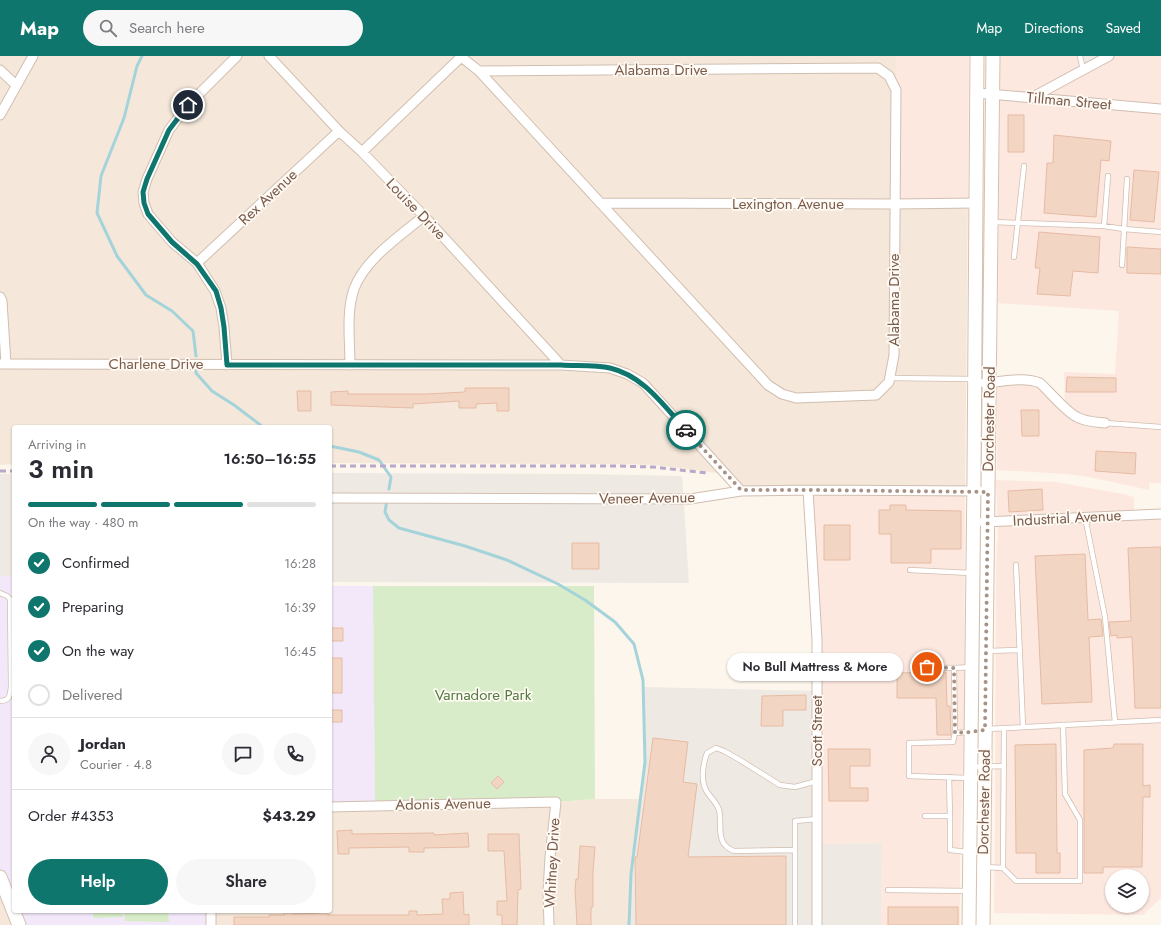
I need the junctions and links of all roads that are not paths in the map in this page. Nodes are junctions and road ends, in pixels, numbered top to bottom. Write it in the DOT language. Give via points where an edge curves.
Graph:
graph roads {
  1 [pos="33,56"];
  2 [pos="237,56"];
  3 [pos="269,56"];
  4 [pos="977,56"];
  5 [pos="993,56"];
  6 [pos="1080,56"];
  7 [pos="1109,56"];
  8 [pos="460,57"];
  9 [pos="0,70"];
  10 [pos="1083,70"];
  11 [pos="479,71"];
  12 [pos="16,85"];
  13 [pos="977,93"];
  14 [pos="992,95"];
  15 [pos="1031,98"];
  16 [pos="1161,109"];
  17 [pos="0,115"];
  18 [pos="339,131"];
  19 [pos="362,152"];
  20 [pos="1024,166"];
  21 [pos="1108,176"];
  22 [pos="1127,179"];
  23 [pos="600,203"];
  24 [pos="976,203"];
  25 [pos="895,204"];
  26 [pos="424,216"];
  27 [pos="991,222"];
  28 [pos="1018,223"];
  29 [pos="1104,226"];
  30 [pos="1124,229"];
  31 [pos="1161,232"];
  32 [pos="1014,257"];
  33 [pos="197,264"];
  34 [pos="1122,265"];
  35 [pos="0,297"];
  36 [pos="3,364"];
  37 [pos="227,365"];
  38 [pos="350,365"];
  39 [pos="561,365"];
  40 [pos="889,378"];
  41 [pos="975,381"];
  42 [pos="989,382"];
  43 [pos="1105,423"];
  44 [pos="1161,427"];
  45 [pos="741,490"];
  46 [pos="808,490"];
  47 [pos="974,491"];
  48 [pos="988,492"];
  49 [pos="332,498"];
  50 [pos="1161,514"];
  51 [pos="1085,517"];
  52 [pos="973,522"];
  53 [pos="988,522"];
  54 [pos="1016,565"];
  55 [pos="910,570"];
  56 [pos="972,573"];
  57 [pos="0,593"];
  58 [pos="1020,650"];
  59 [pos="986,651"];
  60 [pos="913,666"];
  61 [pos="972,667"];
  62 [pos="954,668"];
  63 [pos="0,701"];
  64 [pos="1161,720"];
  65 [pos="1115,722"];
  66 [pos="1063,725"];
  67 [pos="1023,727"];
  68 [pos="1004,728"];
  69 [pos="985,730"];
  70 [pos="971,732"];
  71 [pos="955,733"];
  72 [pos="1004,766"];
  73 [pos="985,767"];
  74 [pos="971,772"];
  75 [pos="949,777"];
  76 [pos="817,781"];
  77 [pos="556,802"];
  78 [pos="332,807"];
  79 [pos="925,816"];
  80 [pos="950,816"];
  81 [pos="817,819"];
  82 [pos="795,850"];
  83 [pos="970,852"];
  84 [pos="970,867"];
  85 [pos="984,867"];
  86 [pos="1003,868"];
  87 [pos="0,877"];
  88 [pos="888,890"];
  89 [pos="970,891"];
  90 [pos="12,907"];
  91 [pos="14,913"];
  92 [pos="211,913"];
  93 [pos="19,925"];
  94 [pos="212,925"];
  95 [pos="550,925"];
  96 [pos="795,925"];
  97 [pos="817,925"];
  98 [pos="969,925"];
  99 [pos="983,925"];
  1 -- 12 [label="street"];
  2 -- 33 [label="street" via="188,105 169,130 143,192 148,214 172,242"];
  3 -- 18 [label="street, Louise Drive"];
  4 -- 13 [label="main road, Dorchester Road"];
  5 -- 14 [label="main road, Dorchester Road"];
  6 -- 10 [label="lane"];
  7 -- 10 [label="street"];
  8 -- 11 [label="street, Alabama Drive"];
  8 -- 19 [label="street"];
  9 -- 12 [label="street"];
  10 -- 15 [label="street"];
  11 -- 23 [label="street, Alabama Drive"];
  11 -- 25 [label="street, Alabama Drive" via="878,68 889,76 896,90"];
  12 -- 17 [label="street"];
  13 -- 14 [label="street, Tillman Street"];
  13 -- 24 [label="main road, Dorchester Road"];
  14 -- 15 [label="street, Tillman Street"];
  14 -- 27 [label="main road, Dorchester Road"];
  15 -- 16 [label="street, Tillman Street"];
  18 -- 19 [label="street, Louise Drive"];
  18 -- 33 [label="street, Rex Avenue"];
  19 -- 26 [label="street, Louise Drive"];
  20 -- 28 [label="lane"];
  21 -- 29 [label="lane"];
  22 -- 30 [label="lane"];
  23 -- 25 [label="street, Lexington Avenue"];
  23 -- 40 [label="street, Alabama Drive" via="768,385 782,394 796,398 876,395 889,382"];
  24 -- 25 [label="street, Lexington Avenue"];
  24 -- 41 [label="main road, Dorchester Road"];
  25 -- 40 [label="street, Alabama Drive" via="894,355"];
  26 -- 38 [label="street" via="370,262 354,288 349,321"];
  26 -- 39 [label="street, Louise Drive"];
  27 -- 28 [label="lane"];
  27 -- 42 [label="main road, Dorchester Road"];
  28 -- 29 [label="lane"];
  28 -- 32 [label="lane"];
  29 -- 30 [label="lane"];
  30 -- 31 [label="lane"];
  30 -- 34 [label="lane"];
  33 -- 37 [label="street" via="216,291 224,327"];
  35 -- 36 [label="street"];
  36 -- 37 [label="street, Charlene Drive"];
  37 -- 38 [label="street, Charlene Drive"];
  38 -- 39 [label="street, Charlene Drive"];
  39 -- 45 [label="street, Charlene Drive" via="610,368 643,383"];
  40 -- 41 [label="lane"];
  41 -- 42 [label="street"];
  41 -- 47 [label="main road, Dorchester Road"];
  42 -- 43 [label="street" via="1035,381 1077,418"];
  42 -- 48 [label="main road, Dorchester Road"];
  43 -- 44 [label="lane"];
  45 -- 46 [label="street, Veneer Avenue"];
  45 -- 49 [label="street, Veneer Avenue" via="690,499"];
  46 -- 47 [label="street, Veneer Avenue"];
  46 -- 76 [label="street, Scott Street" via="817,639"];
  47 -- 48 [label="street, Veneer Avenue"];
  47 -- 52 [label="main road, Dorchester Road"];
  48 -- 53 [label="main road, Dorchester Road"];
  50 -- 51 [label="street, Industrial Avenue"];
  51 -- 53 [label="street, Industrial Avenue"];
  51 -- 65 [label="lane" via="1105,617"];
  52 -- 53 [label="street, Industrial Avenue"];
  52 -- 56 [label="main road, Dorchester Road"];
  53 -- 59 [label="main road, Dorchester Road"];
  54 -- 58 [label="lane"];
  55 -- 56 [label="lane"];
  56 -- 61 [label="main road, Dorchester Road"];
  57 -- 63 [label="lane" via="10,599 10,695 6,701"];
  58 -- 59 [label="lane"];
  58 -- 67 [label="lane"];
  59 -- 69 [label="main road, Dorchester Road"];
  60 -- 62 [label="lane"];
  61 -- 62 [label="lane"];
  61 -- 70 [label="main road, Dorchester Road"];
  62 -- 71 [label="lane"];
  64 -- 65 [label="lane"];
  65 -- 66 [label="lane"];
  66 -- 67 [label="lane"];
  66 -- 86 [label="lane" via="1065,794 1080,820 1080,882 1016,881"];
  67 -- 68 [label="lane"];
  68 -- 69 [label="lane"];
  68 -- 72 [label="lane"];
  69 -- 70 [label="lane"];
  69 -- 73 [label="main road, Dorchester Road"];
  70 -- 71 [label="lane"];
  70 -- 74 [label="main road, Dorchester Road"];
  71 -- 75 [label="lane" via="953,742 909,743 909,776"];
  72 -- 73 [label="lane"];
  72 -- 86 [label="lane"];
  73 -- 74 [label="lane"];
  73 -- 85 [label="main road, Dorchester Road"];
  74 -- 75 [label="lane"];
  74 -- 83 [label="main road, Dorchester Road"];
  75 -- 80 [label="lane"];
  76 -- 81 [label="street, Scott Street"];
  76 -- 82 [label="lane" via="795,787 780,786 716,748 707,753 703,764 706,791 720,811 721,837 725,846 734,851"];
  77 -- 78 [label="street, Adonis Avenue"];
  77 -- 95 [label="street, Whitney Drive" via="548,892"];
  79 -- 80 [label="lane"];
  80 -- 83 [label="lane" via="950,850"];
  81 -- 82 [label="lane" via="796,821"];
  81 -- 97 [label="street, Scott Street"];
  82 -- 96 [label="lane"];
  83 -- 84 [label="main road, Dorchester Road"];
  84 -- 85 [label="lane"];
  84 -- 89 [label="main road, Dorchester Road"];
  85 -- 86 [label="lane"];
  85 -- 99 [label="main road, Dorchester Road"];
  87 -- 90 [label="main road"];
  88 -- 89 [label="lane"];
  89 -- 98 [label="main road, Dorchester Road"];
  91 -- 93 [label="main road"];
  92 -- 94 [label="street"];
}
